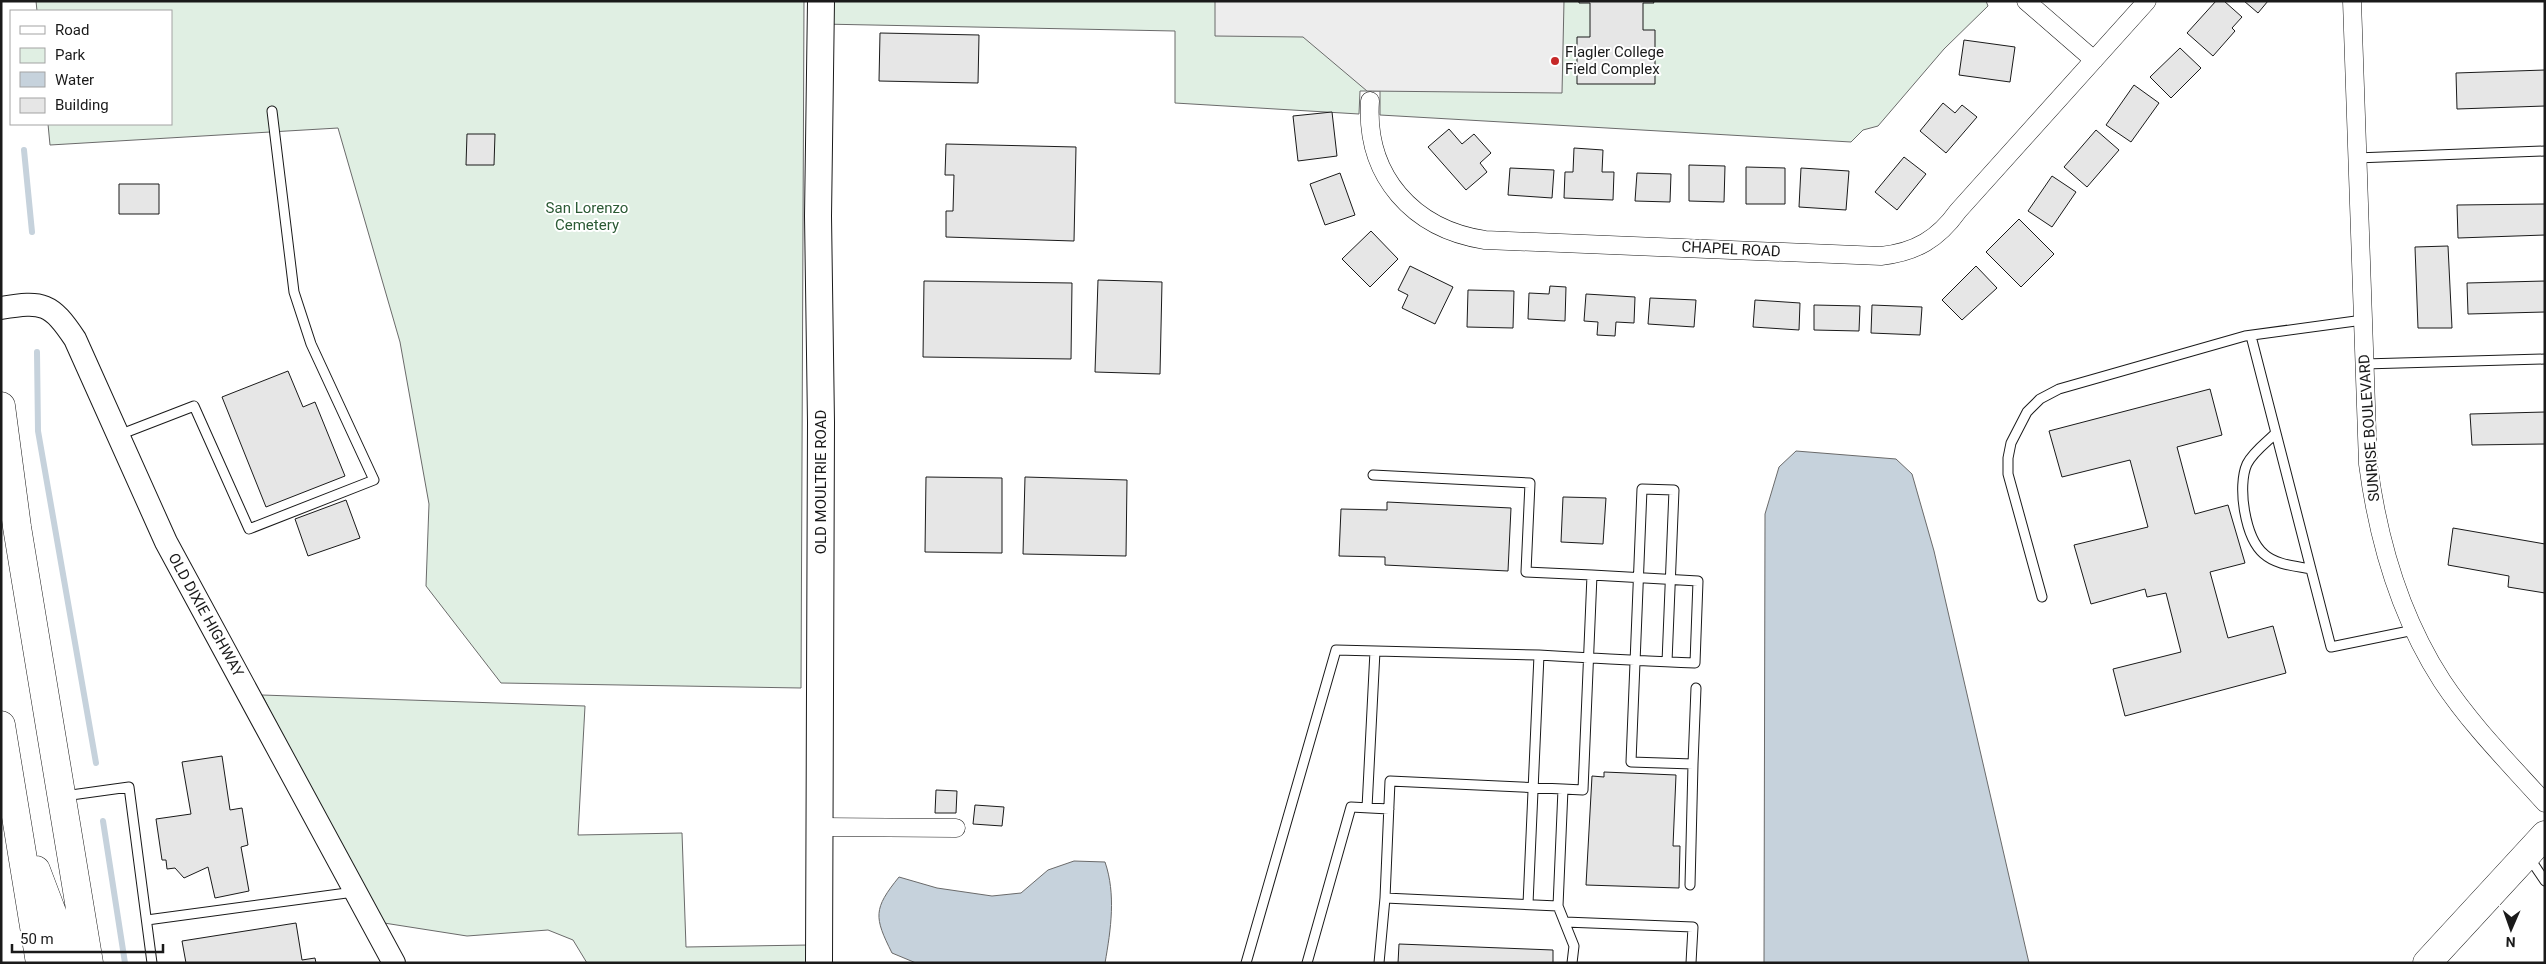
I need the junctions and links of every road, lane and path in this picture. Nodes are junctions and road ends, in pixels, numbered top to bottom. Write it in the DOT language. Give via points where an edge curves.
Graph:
graph roads {
  1 [pos="821,1"];
  2 [pos="2026,1"];
  3 [pos="2147,1"];
  4 [pos="2352,1"];
  5 [pos="2094,60"];
  6 [pos="1370,101"];
  7 [pos="272,110"];
  8 [pos="2545,151"];
  9 [pos="2356,158"];
  10 [pos="1,308"];
  11 [pos="2363,320"];
  12 [pos="2251,336"];
  13 [pos="2545,360"];
  14 [pos="2364,364"];
  15 [pos="1,406"];
  16 [pos="2276,434"];
  17 [pos="119,435"];
  18 [pos="1373,474"];
  19 [pos="2311,569"];
  20 [pos="1592,575"];
  21 [pos="1638,577"];
  22 [pos="1670,579"];
  23 [pos="2042,597"];
  24 [pos="2414,630"];
  25 [pos="1375,651"];
  26 [pos="1539,655"];
  27 [pos="1589,658"];
  28 [pos="1634,660"];
  29 [pos="1667,662"];
  30 [pos="1696,688"];
  31 [pos="2,734"];
  32 [pos="1693,764"];
  33 [pos="1533,787"];
  34 [pos="1563,789"];
  35 [pos="62,797"];
  36 [pos="2545,803"];
  37 [pos="1367,808"];
  38 [pos="1389,809"];
  39 [pos="820,827"];
  40 [pos="956,828"];
  41 [pos="10,834"];
  42 [pos="2536,844"];
  43 [pos="2545,881"];
  44 [pos="1690,885"];
  45 [pos="354,892"];
  46 [pos="1385,898"];
  47 [pos="1528,904"];
  48 [pos="1558,906"];
  49 [pos="147,920"];
  50 [pos="1565,922"];
  51 [pos="21,963"];
  52 [pos="40,963"];
  53 [pos="64,963"];
  54 [pos="89,963"];
  55 [pos="152,963"];
  56 [pos="394,963"];
  57 [pos="819,963"];
  58 [pos="1246,963"];
  59 [pos="1307,963"];
  60 [pos="1379,963"];
  61 [pos="1572,963"];
  62 [pos="1691,963"];
  63 [pos="2427,963"];
  1 -- 39 [label="main road, OLD MOULTRIE ROAD" via="818,216"];
  2 -- 5 [label="street"];
  3 -- 5 [label="street, CHAPEL ROAD"];
  4 -- 9 [label="street, SUNRISE BOULEVARD"];
  5 -- 6 [label="street, CHAPEL ROAD" via="1941,232 1918,248 1882,256 1465,237 1428,221 1403,200 1388,181 1371,137"];
  7 -- 17 [label="lane" via="294,292 311,344 374,480 249,529 194,406"];
  8 -- 9 [label="lane"];
  9 -- 11 [label="street, SUNRISE BOULEVARD"];
  10 -- 17 [label="street, OLD DIXIE HIGHWAY" via="29,303 40,305 49,308 64,322"];
  11 -- 12 [label="lane"];
  11 -- 14 [label="street, SUNRISE BOULEVARD"];
  12 -- 16 [label="lane"];
  12 -- 23 [label="lane" via="2059,389 2040,399 2027,412 2011,443 2008,474"];
  13 -- 14 [label="lane"];
  14 -- 24 [label="street, SUNRISE BOULEVARD" via="2368,464 2374,508 2384,552"];
  15 -- 35 [label="main road" via="17,527"];
  16 -- 19 [label="lane"];
  16 -- 19 [label="lane" via="2247,463 2242,482 2242,499 2252,539 2264,554 2279,562"];
  17 -- 45 [label="street, OLD DIXIE HIGHWAY" via="166,542"];
  18 -- 20 [label="lane" via="1530,483 1526,572"];
  19 -- 24 [label="lane" via="2331,647"];
  20 -- 21 [label="lane"];
  20 -- 27 [label="lane"];
  21 -- 22 [label="lane"];
  21 -- 22 [label="lane" via="1642,489 1674,490"];
  21 -- 28 [label="lane"];
  22 -- 29 [label="lane"];
  22 -- 29 [label="lane" via="1698,580 1696,663"];
  24 -- 36 [label="street, SUNRISE BOULEVARD" via="2443,682 2486,738"];
  25 -- 26 [label="lane"];
  25 -- 37 [label="lane"];
  25 -- 58 [label="lane" via="1336,650"];
  26 -- 27 [label="lane"];
  26 -- 33 [label="lane"];
  27 -- 28 [label="lane"];
  27 -- 34 [label="lane" via="1583,790"];
  28 -- 29 [label="lane"];
  28 -- 32 [label="lane" via="1631,762"];
  30 -- 32 [label="lane"];
  31 -- 41 [label="main road"];
  32 -- 44 [label="lane"];
  33 -- 34 [label="lane"];
  33 -- 38 [label="lane" via="1390,781"];
  33 -- 47 [label="lane"];
  34 -- 48 [label="lane"];
  35 -- 49 [label="lane" via="130,787"];
  35 -- 54 [label="main road"];
  37 -- 38 [label="lane"];
  37 -- 59 [label="lane" via="1351,807"];
  38 -- 46 [label="lane"];
  39 -- 40 [label="street"];
  39 -- 57 [label="main road, OLD MOULTRIE ROAD"];
  41 -- 51 [label="main road"];
  41 -- 52 [label="main road"];
  41 -- 53 [label="main road" via="45,890"];
  42 -- 43 [label="lane"];
  42 -- 63 [label="main road"];
  45 -- 49 [label="lane"];
  45 -- 56 [label="street, OLD DIXIE HIGHWAY"];
  46 -- 47 [label="lane"];
  46 -- 60 [label="lane"];
  47 -- 48 [label="lane"];
  48 -- 50 [label="lane"];
  49 -- 55 [label="lane"];
  50 -- 61 [label="lane" via="1574,946"];
  50 -- 62 [label="lane" via="1693,927"];
}
